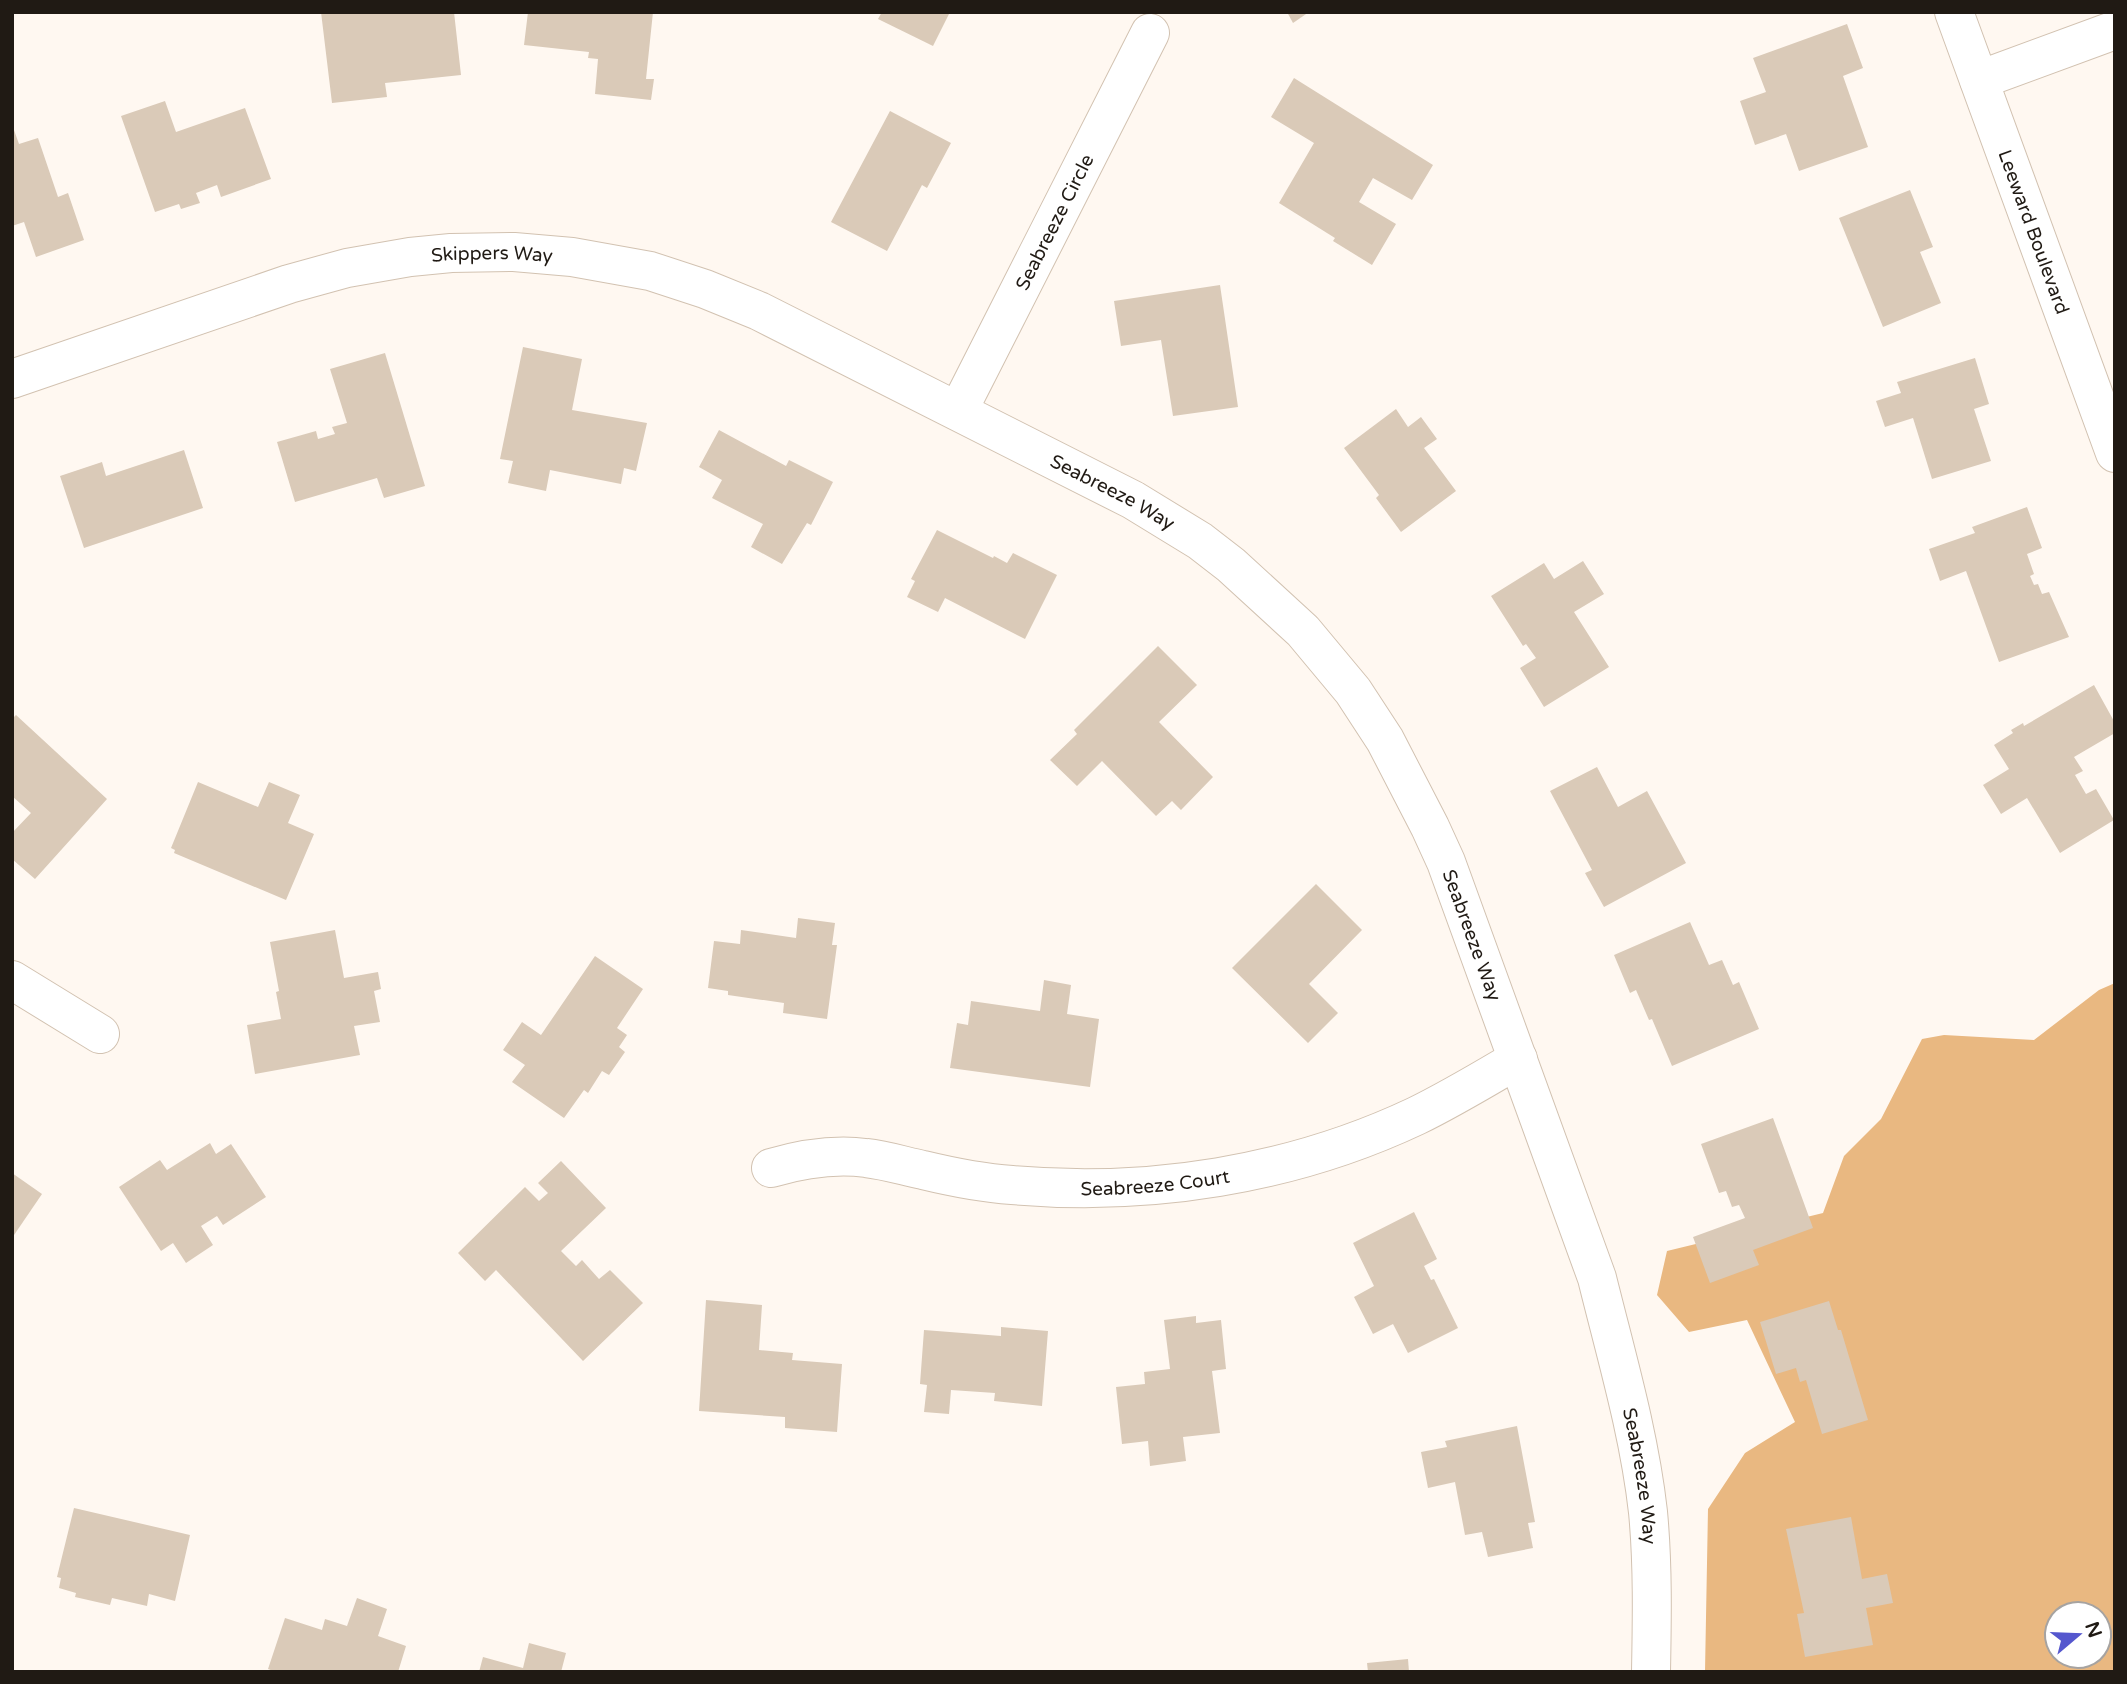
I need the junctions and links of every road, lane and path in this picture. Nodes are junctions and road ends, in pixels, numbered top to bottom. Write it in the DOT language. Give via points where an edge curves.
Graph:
graph roads {
  1 [pos="1954,12"];
  2 [pos="2115,30"];
  3 [pos="1150,33"];
  4 [pos="1979,80"];
  5 [pos="12,379"];
  6 [pos="958,411"];
  7 [pos="2115,453"];
  8 [pos="12,981"];
  9 [pos="100,1034"];
  10 [pos="1518,1059"];
  11 [pos="772,1168"];
  12 [pos="1651,1672"];
  1 -- 4 [label="street, Leeward Boulevard"];
  2 -- 4 [label="street"];
  3 -- 6 [label="street, Seabreeze Circle"];
  4 -- 7 [label="street, Leeward Boulevard"];
  5 -- 6 [label="street, Skippers Way" via="329,273 410,257 514,252 592,259 705,289 759,311"];
  6 -- 10 [label="street, Seabreeze Way" via="1133,500 1200,541 1260,591 1329,660 1385,740 1430,827"];
  8 -- 9 [label="street"];
  10 -- 11 [label="street, Seabreeze Court" via="1448,1100 1376,1133 1283,1163 1206,1179 1049,1188 950,1176 868,1157 828,1158"];
  10 -- 12 [label="street, Seabreeze Way" via="1597,1278 1632,1413 1651,1550"];
}
